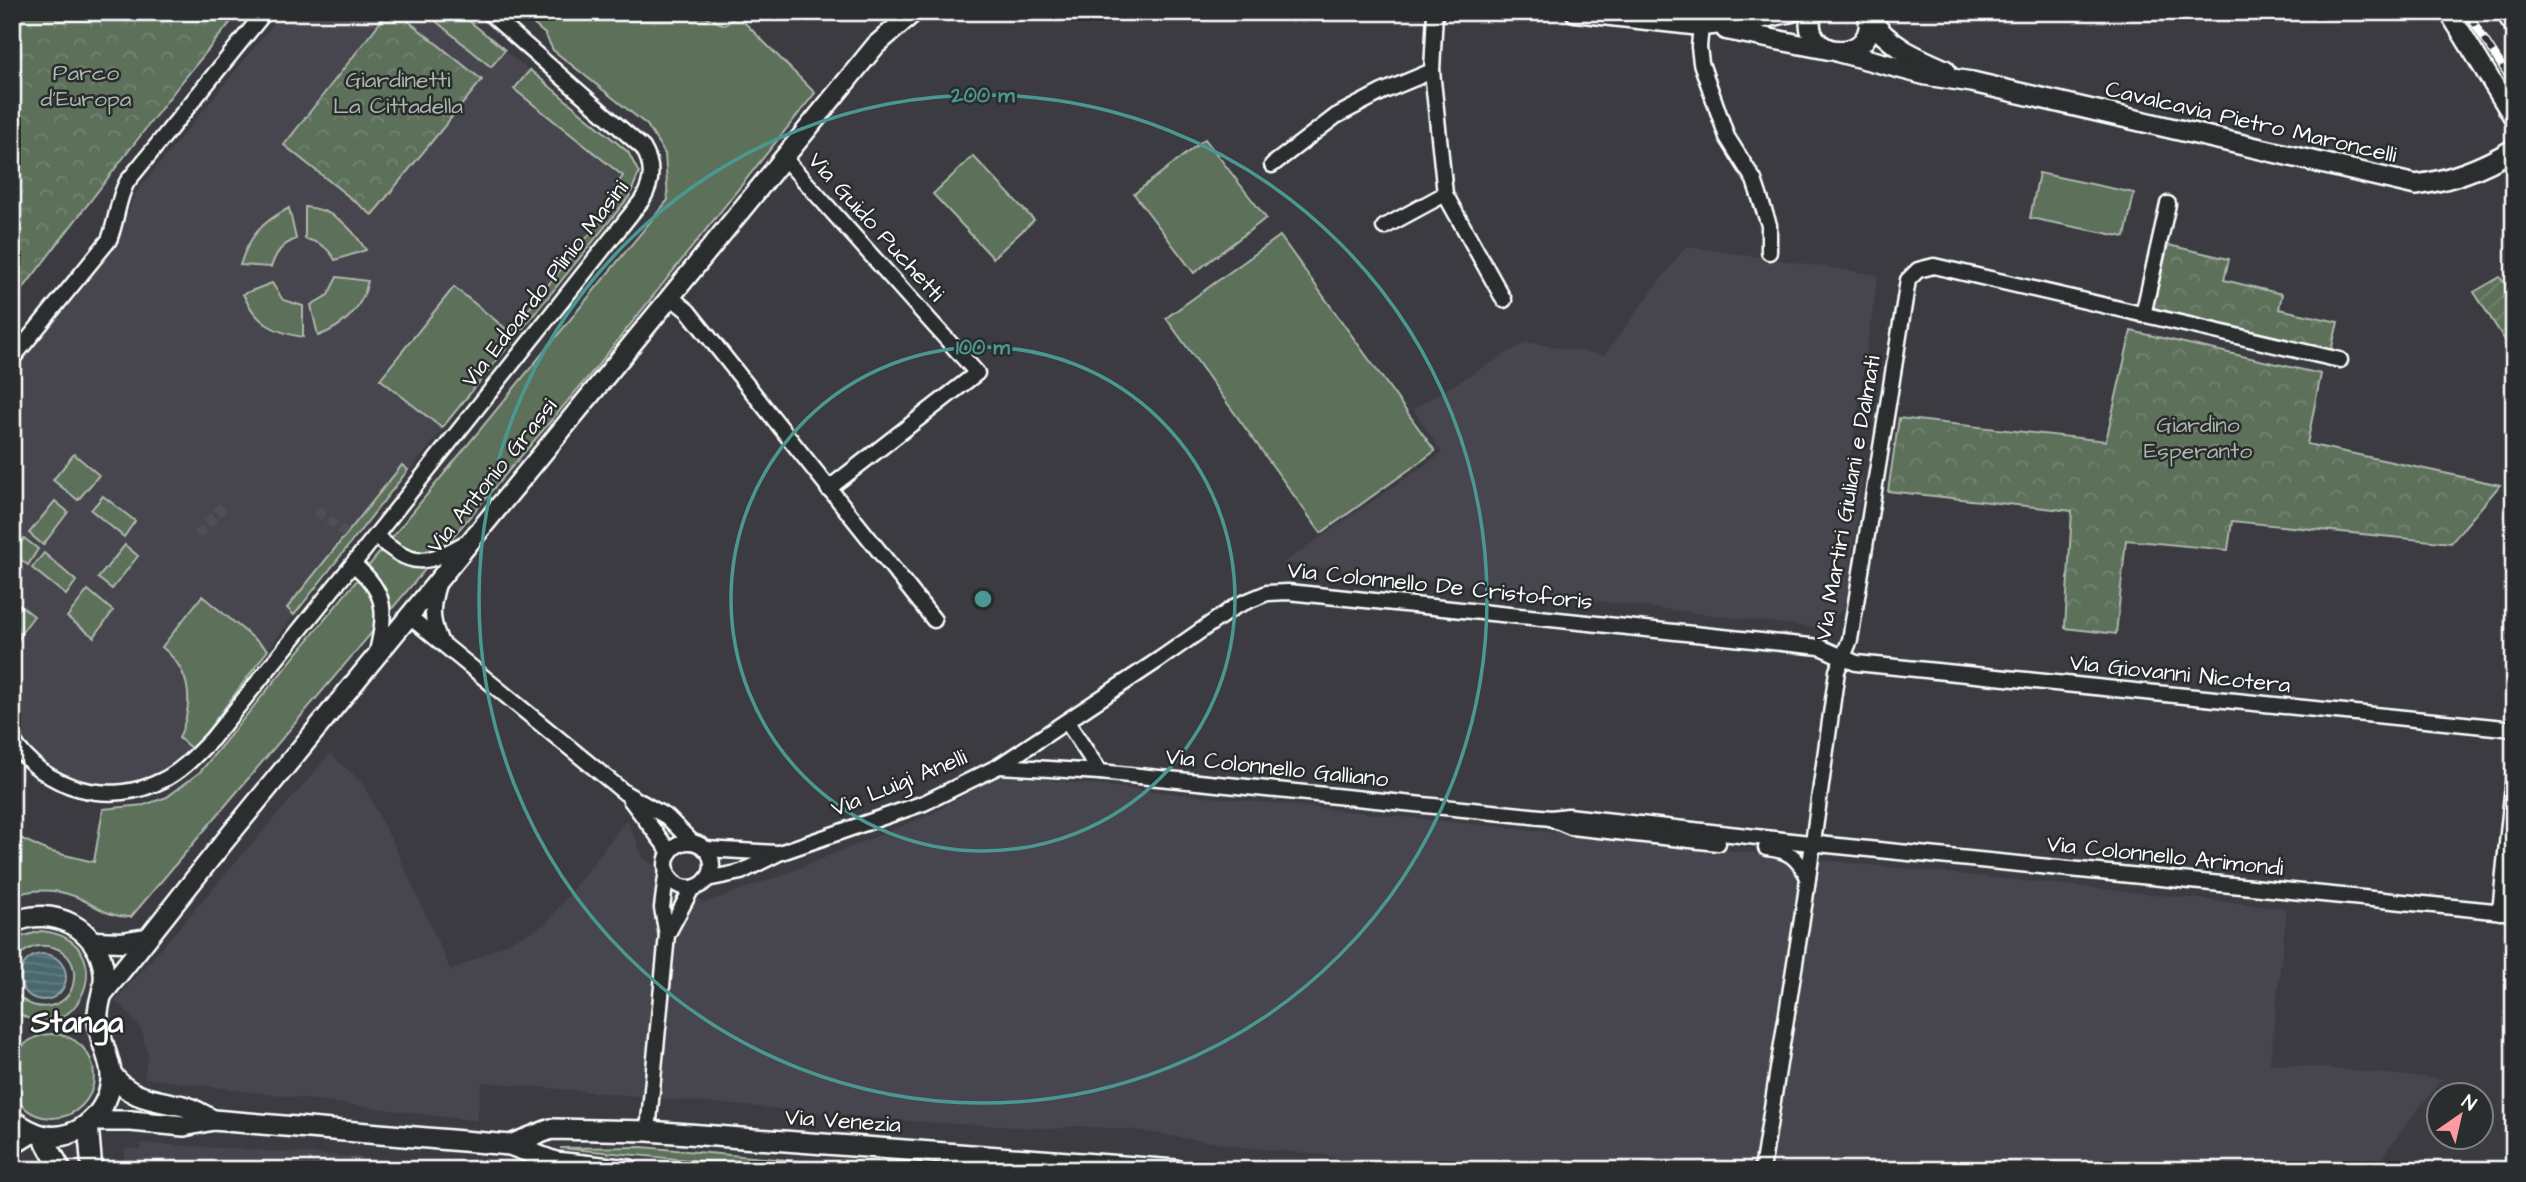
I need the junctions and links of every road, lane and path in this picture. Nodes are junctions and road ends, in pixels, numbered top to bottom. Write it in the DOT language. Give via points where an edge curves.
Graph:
graph roads {
  1 [pos="265,12"];
  2 [pos="488,12"];
  3 [pos="893,12"];
  4 [pos="914,12"];
  5 [pos="1435,12"];
  6 [pos="1575,12"];
  7 [pos="1792,12"];
  8 [pos="1812,12"];
  9 [pos="2449,12"];
  10 [pos="2505,12"];
  11 [pos="1869,16"];
  12 [pos="2514,25"];
  13 [pos="1701,26"];
  14 [pos="876,45"];
  15 [pos="1835,51"];
  16 [pos="1432,71"];
  17 [pos="1972,82"];
  18 [pos="2514,118"];
  19 [pos="2513,149"];
  20 [pos="784,158"];
  21 [pos="1272,165"];
  22 [pos="1445,194"];
  23 [pos="2168,204"];
  24 [pos="1384,227"];
  25 [pos="1769,252"];
  26 [pos="672,298"];
  27 [pos="1504,300"];
  28 [pos="2143,315"];
  29 [pos="12,359"];
  30 [pos="2340,360"];
  31 [pos="828,489"];
  32 [pos="376,536"];
  33 [pos="472,539"];
  34 [pos="354,564"];
  35 [pos="440,579"];
  36 [pos="410,617"];
  37 [pos="934,620"];
  38 [pos="440,643"];
  39 [pos="1843,656"];
  40 [pos="375,660"];
  41 [pos="1067,722"];
  42 [pos="2514,729"];
  43 [pos="12,739"];
  44 [pos="1033,744"];
  45 [pos="999,766"];
  46 [pos="1100,772"];
  47 [pos="2514,775"];
  48 [pos="625,793"];
  49 [pos="1551,818"];
  50 [pos="692,842"];
  51 [pos="1813,844"];
  52 [pos="705,849"];
  53 [pos="670,852"];
  54 [pos="779,853"];
  55 [pos="667,869"];
  56 [pos="1808,877"];
  57 [pos="707,879"];
  58 [pos="692,888"];
  59 [pos="2507,912"];
  60 [pos="12,923"];
  61 [pos="667,936"];
  62 [pos="147,938"];
  63 [pos="94,941"];
  64 [pos="102,995"];
  65 [pos="111,1073"];
  66 [pos="12,1120"];
  67 [pos="213,1120"];
  68 [pos="90,1122"];
  69 [pos="648,1131"];
  70 [pos="38,1133"];
  71 [pos="12,1145"];
  72 [pos="510,1145"];
  73 [pos="1762,1168"];
  74 [pos="61,1170"];
  75 [pos="92,1170"];
  76 [pos="630,1170"];
  77 [pos="1176,1170"];
  1 -- 29 [label="street" via="127,182 109,240"];
  2 -- 32 [label="street, Via Edoardo Plinio Masini" via="634,139 650,163 651,179 642,200"];
  3 -- 14 [label="street, Via Antonio Grassi"];
  4 -- 14 [label="street, Via Antonio Grassi"];
  5 -- 16 [label="street"];
  6 -- 13 [label="street"];
  7 -- 13 [label="street"];
  8 -- 15 [label="main road" via="1813,34 1823,47"];
  9 -- 18 [label="street"];
  10 -- 12 [label="street"];
  11 -- 15 [label="main road" via="1862,43"];
  11 -- 17 [label="main road, Cavalcavia Pietro Maroncelli" via="1897,47"];
  13 -- 15 [label="street, Cavalcavia Pietro Maroncelli"];
  13 -- 25 [label="street" via="1701,63 1727,137 1754,180 1769,225"];
  14 -- 20 [label="street, Via Antonio Grassi"];
  15 -- 17 [label="main road, Cavalcavia Pietro Maroncelli"];
  16 -- 21 [label="street" via="1336,116"];
  16 -- 22 [label="street"];
  17 -- 19 [label="main road, Cavalcavia Pietro Maroncelli" via="2416,185 2472,171"];
  20 -- 26 [label="street, Via Antonio Grassi"];
  20 -- 31 [label="street, Via Guido Puchetti" via="977,373"];
  22 -- 24 [label="street"];
  22 -- 27 [label="street"];
  23 -- 28 [label="street"];
  26 -- 31 [label="street" via="688,311"];
  26 -- 33 [label="street, Via Antonio Grassi"];
  28 -- 30 [label="street, Via Martiri Giuliani e Dalmati"];
  28 -- 39 [label="street, Via Martiri Giuliani e Dalmati" via="1934,267 1918,270 1908,280 1850,640"];
  31 -- 37 [label="street"];
  32 -- 33 [label="street" via="395,553 422,561 438,558"];
  32 -- 34 [label="street, Via Edoardo Plinio Masini"];
  33 -- 35 [label="street, Via Antonio Grassi"];
  34 -- 40 [label="street" via="378,590 383,606"];
  34 -- 43 [label="street, Via Edoardo Plinio Masini" via="212,739 164,780 122,793 77,789 38,769"];
  35 -- 36 [label="street, Via Antonio Grassi"];
  35 -- 38 [label="street" via="432,602 432,622"];
  36 -- 38 [label="street"];
  36 -- 40 [label="street, Via Antonio Grassi"];
  38 -- 48 [label="street"];
  39 -- 41 [label="street, Via Colonnello De Cristoforis" via="1820,647 1267,593 1236,606"];
  39 -- 42 [label="street, Via Giovanni Nicotera" via="1856,663"];
  39 -- 51 [label="street, Via Martiri Giuliani e Dalmati" via="1837,671"];
  40 -- 62 [label="street, Via Antonio Grassi"];
  41 -- 44 [label="street, Via Colonnello De Cristoforis"];
  41 -- 46 [label="street"];
  44 -- 45 [label="street, Via Luigi Anelli"];
  45 -- 46 [label="street, Via Colonnello Galliano"];
  45 -- 54 [label="street, Via Luigi Anelli" via="924,803"];
  46 -- 49 [label="street, Via Colonnello Galliano"];
  47 -- 59 [label="street"];
  48 -- 50 [label="street" via="667,817"];
  48 -- 53 [label="street"];
  49 -- 51 [label="street, Via Colonnello Galliano" via="1569,816"];
  49 -- 56 [label="street, Via Colonnello Galliano" via="1571,827 1781,849 1797,858"];
  50 -- 52 [label="street"];
  50 -- 53 [label="street"];
  51 -- 56 [label="street, Via Martiri Giuliani e Dalmati"];
  51 -- 59 [label="street, Via Colonnello Arimondi"];
  52 -- 54 [label="street, Via Luigi Anelli"];
  52 -- 57 [label="street" via="712,863"];
  53 -- 55 [label="street"];
  54 -- 57 [label="street, Via Luigi Anelli" via="741,872"];
  55 -- 58 [label="street" via="676,884"];
  55 -- 61 [label="street" via="662,908"];
  56 -- 73 [label="street, Via Martiri Giuliani e Dalmati"];
  57 -- 58 [label="street"];
  58 -- 61 [label="street"];
  60 -- 63 [label="main road" via="33,917 60,919"];
  61 -- 69 [label="street"];
  62 -- 63 [label="street"];
  62 -- 64 [label="street, Via Antonio Grassi"];
  63 -- 64 [label="main road" via="102,959"];
  64 -- 65 [label="main road" via="97,1015"];
  65 -- 67 [label="main road, Via Venezia" via="137,1097 186,1106"];
  65 -- 68 [label="main road" via="106,1102"];
  66 -- 70 [label="main road"];
  67 -- 68 [label="main road, Via Venezia" via="184,1126"];
  67 -- 72 [label="main road, Via Venezia"];
  68 -- 70 [label="main road" via="58,1136"];
  68 -- 75 [label="main road"];
  69 -- 72 [label="main road, Via Venezia" via="551,1129"];
  69 -- 77 [label="main road, Via Venezia"];
  70 -- 71 [label="main road"];
  70 -- 74 [label="main road"];
  72 -- 76 [label="main road, Via Venezia" via="555,1161"];
}
